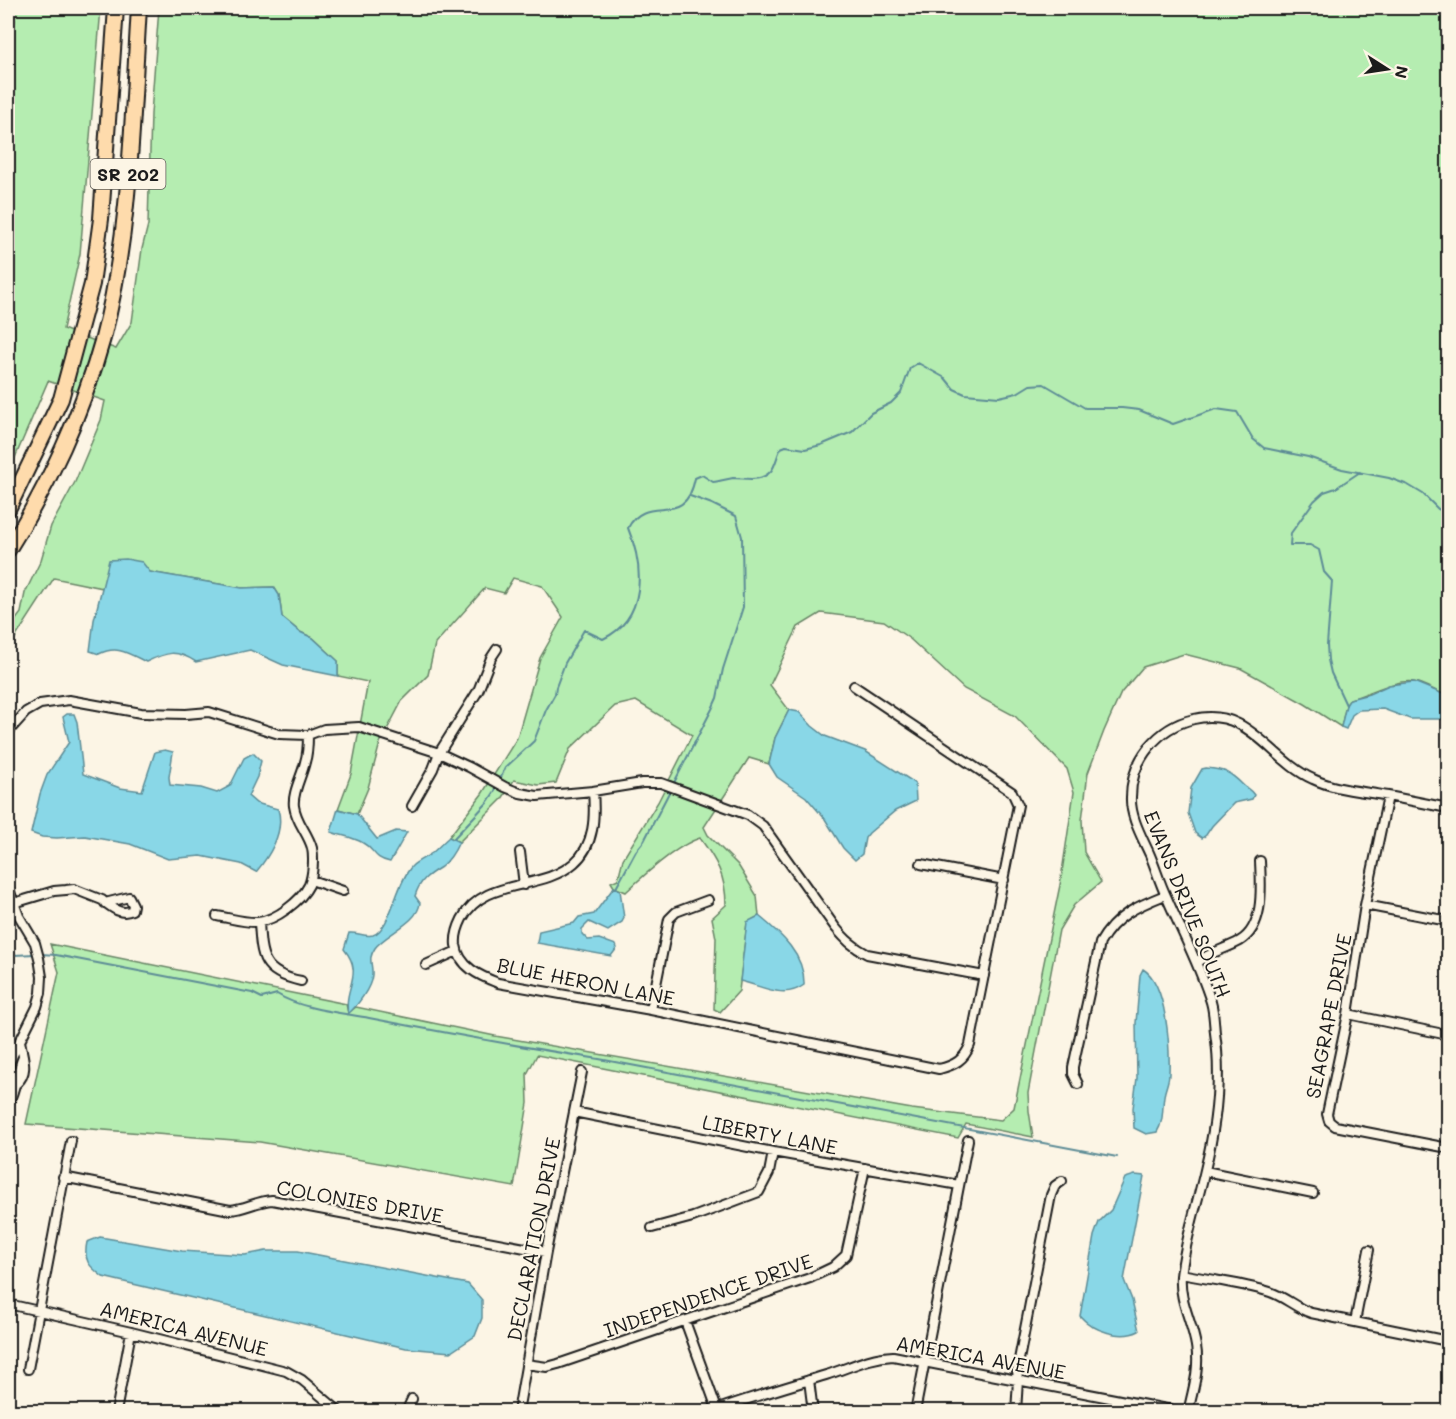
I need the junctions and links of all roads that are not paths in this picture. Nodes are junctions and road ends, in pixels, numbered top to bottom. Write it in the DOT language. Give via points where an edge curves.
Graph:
graph roads {
  1 [pos="116,8"];
  2 [pos="139,8"];
  3 [pos="8,509"];
  4 [pos="8,550"];
  5 [pos="497,648"];
  6 [pos="854,686"];
  7 [pos="8,732"];
  8 [pos="308,735"];
  9 [pos="439,753"];
  10 [pos="593,791"];
  11 [pos="1388,796"];
  12 [pos="412,806"];
  13 [pos="1449,808"];
  14 [pos="520,852"];
  15 [pos="1260,861"];
  16 [pos="921,864"];
  17 [pos="310,880"];
  18 [pos="1004,880"];
  19 [pos="524,885"];
  20 [pos="8,887"];
  21 [pos="343,891"];
  22 [pos="1165,895"];
  23 [pos="708,900"];
  24 [pos="14,903"];
  25 [pos="105,903"];
  26 [pos="1365,905"];
  27 [pos="217,916"];
  28 [pos="1449,921"];
  29 [pos="259,922"];
  30 [pos="457,951"];
  31 [pos="1197,962"];
  32 [pos="426,965"];
  33 [pos="984,976"];
  34 [pos="301,981"];
  35 [pos="651,1010"];
  36 [pos="1348,1014"];
  37 [pos="1449,1035"];
  38 [pos="20,1041"];
  39 [pos="8,1065"];
  40 [pos="582,1072"];
  41 [pos="1078,1084"];
  42 [pos="8,1104"];
  43 [pos="574,1112"];
  44 [pos="968,1140"];
  45 [pos="71,1142"];
  46 [pos="1449,1148"];
  47 [pos="773,1152"];
  48 [pos="865,1168"];
  49 [pos="1205,1171"];
  50 [pos="63,1177"];
  51 [pos="1062,1181"];
  52 [pos="959,1185"];
  53 [pos="1313,1193"];
  54 [pos="652,1228"];
  55 [pos="1369,1250"];
  56 [pos="546,1252"];
  57 [pos="1182,1274"];
  58 [pos="8,1304"];
  59 [pos="40,1310"];
  60 [pos="685,1321"];
  61 [pos="1354,1322"];
  62 [pos="131,1332"];
  63 [pos="1449,1341"];
  64 [pos="925,1361"];
  65 [pos="526,1364"];
  66 [pos="28,1369"];
  67 [pos="809,1380"];
  68 [pos="1018,1380"];
  69 [pos="412,1399"];
  70 [pos="336,1410"];
  71 [pos="713,1410"];
  72 [pos="116,1412"];
  73 [pos="406,1412"];
  74 [pos="518,1412"];
  75 [pos="813,1412"];
  76 [pos="915,1412"];
  77 [pos="1016,1412"];
  78 [pos="1182,1412"];
  79 [pos="1188,1412"];
  1 -- 3 [label="highway, SR 202" via="101,219 92,284 61,399"];
  2 -- 4 [label="highway, SR 202" via="122,241 103,338 82,402 47,479"];
  5 -- 9 [label="street" via="478,691"];
  6 -- 18 [label="street" via="1012,792 1018,805"];
  7 -- 8 [label="street" via="26,712 40,704 69,700 141,713 209,712 279,734"];
  8 -- 9 [label="street" via="324,729 359,727"];
  8 -- 17 [label="street" via="306,760 293,806 312,849"];
  9 -- 10 [label="street" via="505,787 537,796"];
  9 -- 12 [label="street"];
  10 -- 19 [label="street" via="593,831 588,846 560,874"];
  10 -- 33 [label="street" via="661,783 748,815 763,826 835,927 856,949"];
  11 -- 13 [label="street, EVANS DRIVE SOUTH"];
  11 -- 22 [label="street, EVANS DRIVE SOUTH" via="1311,779 1246,727 1231,720 1194,719 1178,725 1164,732 1145,752 1137,766 1130,800"];
  11 -- 26 [label="street, SEAGRAPE DRIVE"];
  14 -- 19 [label="street"];
  15 -- 31 [label="street" via="1260,901 1251,928 1242,940"];
  16 -- 18 [label="street"];
  17 -- 21 [label="street"];
  17 -- 29 [label="street" via="300,897 277,915"];
  18 -- 33 [label="street"];
  19 -- 30 [label="street" via="494,891 468,907 455,937"];
  20 -- 24 [label="street"];
  22 -- 31 [label="street, EVANS DRIVE SOUTH"];
  22 -- 41 [label="street" via="1128,912 1110,927 1100,944 1074,1066"];
  23 -- 35 [label="street" via="676,912 669,919"];
  24 -- 25 [label="street" via="54,891 74,890"];
  24 -- 38 [label="street" via="35,943 42,977 41,993"];
  26 -- 28 [label="street"];
  26 -- 36 [label="street, SEAGRAPE DRIVE"];
  27 -- 29 [label="street"];
  29 -- 34 [label="street" via="266,964"];
  30 -- 32 [label="street"];
  30 -- 35 [label="street, BLUE HERON LANE" via="471,969 498,982"];
  31 -- 49 [label="street, EVANS DRIVE SOUTH" via="1212,1005 1219,1059 1219,1092"];
  33 -- 35 [label="street, BLUE HERON LANE" via="966,1054 955,1064 939,1069"];
  36 -- 37 [label="street"];
  36 -- 46 [label="street, SEAGRAPE DRIVE" via="1327,1114 1329,1121 1335,1126"];
  38 -- 39 [label="street"];
  38 -- 42 [label="street" via="23,1057"];
  40 -- 43 [label="street, DECLARATION DRIVE"];
  43 -- 47 [label="street, LIBERTY LANE"];
  43 -- 56 [label="street, DECLARATION DRIVE"];
  44 -- 52 [label="street"];
  45 -- 50 [label="street"];
  47 -- 48 [label="street, LIBERTY LANE"];
  47 -- 54 [label="street" via="769,1173 759,1192"];
  48 -- 52 [label="street, LIBERTY LANE"];
  48 -- 60 [label="street, INDEPENDENCE DRIVE" via="842,1261 810,1278"];
  49 -- 53 [label="street"];
  49 -- 57 [label="street, EVANS DRIVE SOUTH" via="1192,1214"];
  50 -- 56 [label="street, COLONIES DRIVE" via="230,1209 272,1200"];
  50 -- 59 [label="street"];
  51 -- 68 [label="street" via="1051,1195"];
  52 -- 64 [label="street"];
  55 -- 61 [label="street"];
  56 -- 65 [label="street, DECLARATION DRIVE"];
  57 -- 61 [label="street" via="1269,1292 1300,1310"];
  57 -- 79 [label="street, EVANS DRIVE SOUTH" via="1181,1291 1198,1364"];
  58 -- 59 [label="street, AMERICA AVENUE"];
  59 -- 62 [label="street, AMERICA AVENUE"];
  59 -- 66 [label="street"];
  60 -- 65 [label="street, INDEPENDENCE DRIVE" via="547,1367"];
  60 -- 71 [label="street"];
  61 -- 63 [label="street"];
  62 -- 70 [label="street, AMERICA AVENUE" via="286,1371"];
  62 -- 72 [label="street"];
  64 -- 67 [label="street, AMERICA AVENUE" via="879,1356"];
  64 -- 68 [label="street, AMERICA AVENUE"];
  64 -- 76 [label="street"];
  65 -- 74 [label="street, DECLARATION DRIVE"];
  67 -- 71 [label="street, AMERICA AVENUE"];
  67 -- 75 [label="street"];
  68 -- 77 [label="street"];
  68 -- 78 [label="street, AMERICA AVENUE"];
  69 -- 73 [label="street"];
}
